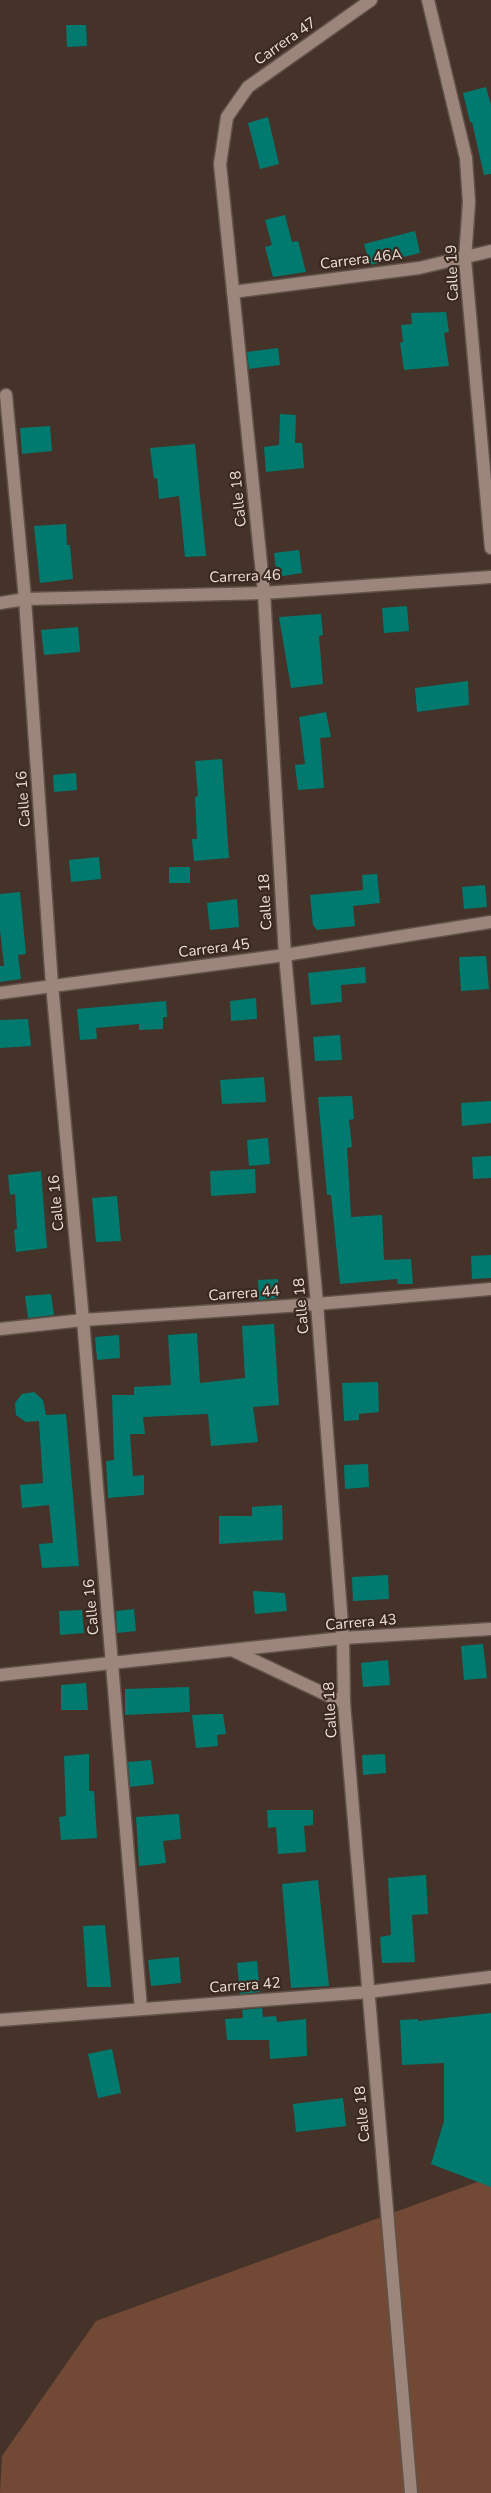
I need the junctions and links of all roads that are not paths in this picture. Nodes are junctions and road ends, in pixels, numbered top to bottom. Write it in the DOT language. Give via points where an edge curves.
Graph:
graph roads {
  1 [pos="371,0"];
  2 [pos="428,0"];
  3 [pos="227,118"];
  4 [pos="491,251"];
  5 [pos="465,259"];
  6 [pos="233,292"];
  7 [pos="6,395"];
  8 [pos="491,548"];
  9 [pos="491,577"];
  10 [pos="264,593"];
  11 [pos="25,600"];
  12 [pos="0,603"];
  13 [pos="491,922"];
  14 [pos="285,955"];
  15 [pos="52,985"];
  16 [pos="0,992"];
  17 [pos="491,1289"];
  18 [pos="317,1304"];
  19 [pos="83,1320"];
  20 [pos="0,1329"];
  21 [pos="491,1629"];
  22 [pos="343,1638"];
  23 [pos="234,1651"];
  24 [pos="112,1664"];
  25 [pos="0,1675"];
  26 [pos="344,1703"];
  27 [pos="491,1977"];
  28 [pos="368,1992"];
  29 [pos="141,2009"];
  30 [pos="0,2020"];
  31 [pos="411,2493"];
  1 -- 3 [label="street, Carrera 47" via="248,86"];
  2 -- 5 [label="street, Calle 19" via="466,158 469,202"];
  3 -- 6 [label="street, Calle 18" via="220,164"];
  4 -- 5 [label="street, Carrera 46A"];
  5 -- 6 [label="street, Carrera 46A"];
  5 -- 8 [label="street, Calle 19"];
  6 -- 10 [label="street, Calle 18"];
  7 -- 11 [label="street, Calle 16"];
  9 -- 10 [label="street, Carrera 46"];
  10 -- 11 [label="street, Carrera 46"];
  10 -- 14 [label="street, Calle 18"];
  11 -- 12 [label="street, Carrera 46"];
  11 -- 15 [label="street, Calle 16"];
  13 -- 14 [label="street, Carrera 45"];
  14 -- 15 [label="street, Carrera 45"];
  14 -- 18 [label="street, Calle 18"];
  15 -- 16 [label="street, Carrera 45"];
  15 -- 19 [label="street, Calle 16"];
  17 -- 18 [label="street, Carrera 44"];
  18 -- 19 [label="street, Carrera 44"];
  18 -- 22 [label="street, Calle 18"];
  19 -- 20 [label="street, Carrera 44"];
  19 -- 24 [label="street, Calle 16"];
  21 -- 22 [label="street, Carrera 43"];
  22 -- 23 [label="street, Carrera 43"];
  22 -- 26 [label="street, Calle 18"];
  23 -- 24 [label="street, Carrera 43"];
  23 -- 26 [label="street"];
  24 -- 25 [label="street, Carrera 43"];
  24 -- 29 [label="street, Calle 16"];
  26 -- 28 [label="street, Calle 18"];
  27 -- 28 [label="street, Carrera 42"];
  28 -- 29 [label="street, Carrera 42"];
  28 -- 31 [label="street, Calle 18"];
  29 -- 30 [label="street, Carrera 42"];
}
